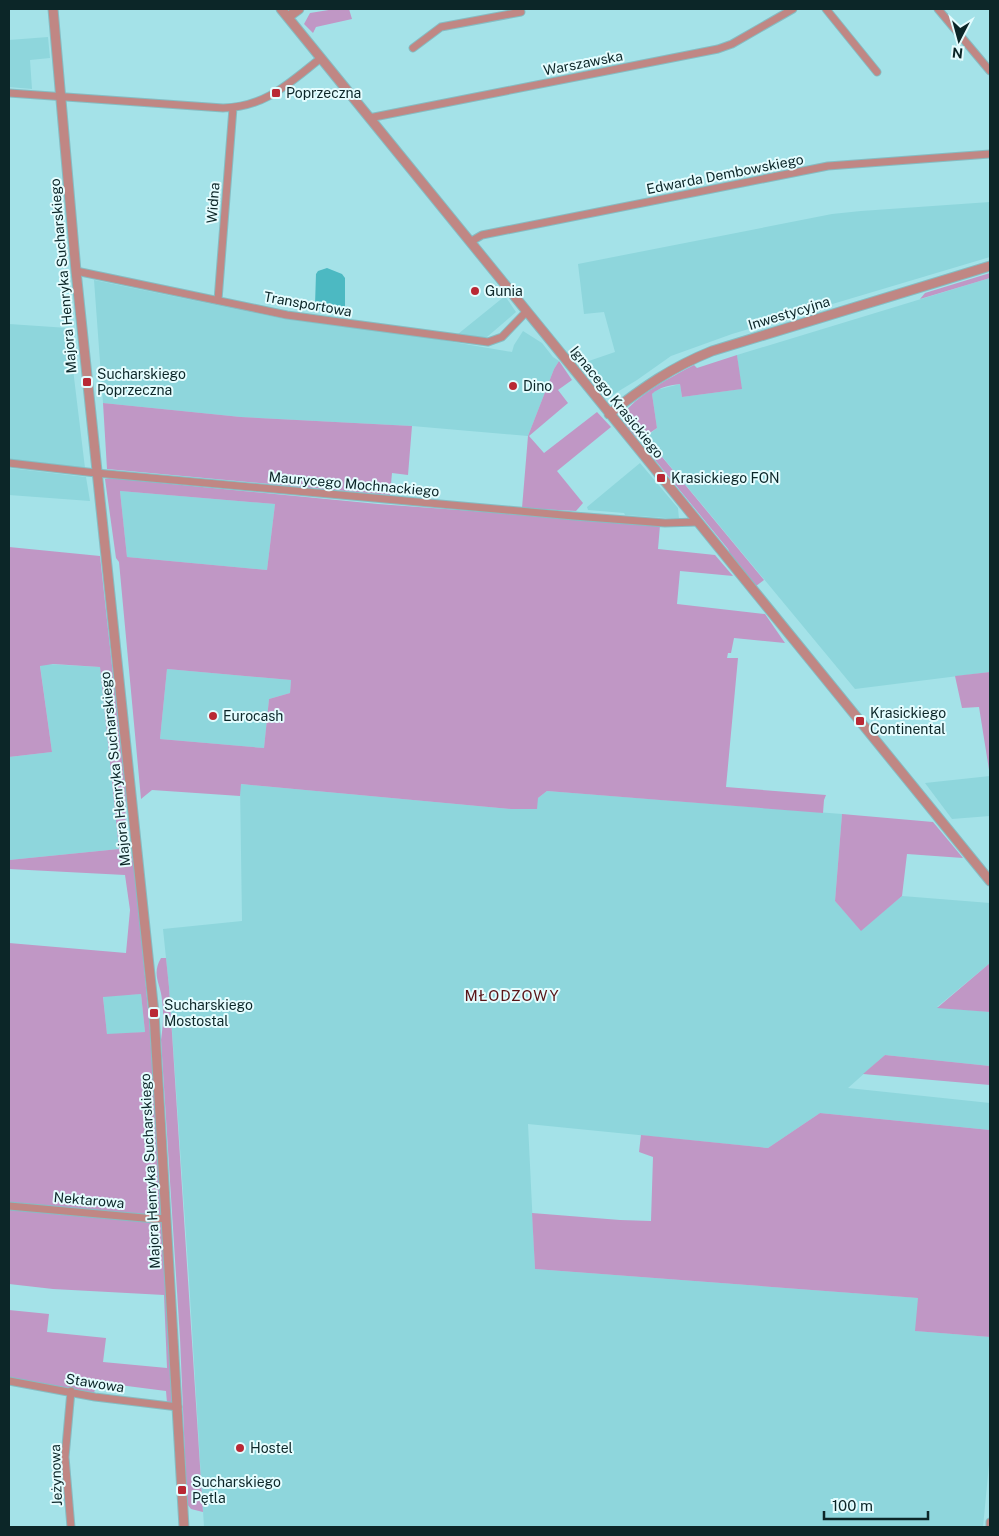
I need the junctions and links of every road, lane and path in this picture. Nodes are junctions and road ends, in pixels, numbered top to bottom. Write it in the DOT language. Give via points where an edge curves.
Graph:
graph roads {
  1 [pos="53,9"];
  2 [pos="281,9"];
  3 [pos="299,9"];
  4 [pos="520,9"];
  5 [pos="793,9"];
  6 [pos="826,9"];
  7 [pos="938,9"];
  8 [pos="288,17"];
  9 [pos="413,48"];
  10 [pos="321,58"];
  11 [pos="990,70"];
  12 [pos="877,72"];
  13 [pos="9,93"];
  14 [pos="60,96"];
  15 [pos="233,108"];
  16 [pos="369,118"];
  17 [pos="990,154"];
  18 [pos="470,242"];
  19 [pos="990,266"];
  20 [pos="76,271"];
  21 [pos="218,300"];
  22 [pos="526,312"];
  23 [pos="609,414"];
  24 [pos="9,463"];
  25 [pos="96,473"];
  26 [pos="698,522"];
  27 [pos="990,881"];
  28 [pos="9,1206"];
  29 [pos="166,1218"];
  30 [pos="9,1381"];
  31 [pos="71,1391"];
  32 [pos="178,1407"];
  33 [pos="990,1522"];
  34 [pos="71,1527"];
  35 [pos="184,1527"];
  36 [pos="990,1527"];
  1 -- 14 [label="street, Majora Henryka Sucharskiego"];
  2 -- 8 [label="street, Ignacego Krasickiego"];
  3 -- 8 [label="street"];
  4 -- 9 [label="street" via="521,12 441,27"];
  5 -- 16 [label="street, Warszawska" via="718,49"];
  6 -- 12 [label="street"];
  7 -- 11 [label="street"];
  8 -- 10 [label="street, Ignacego Krasickiego"];
  10 -- 15 [label="street" via="276,93 251,105"];
  10 -- 16 [label="street, Ignacego Krasickiego"];
  13 -- 14 [label="street"];
  14 -- 15 [label="street"];
  14 -- 20 [label="street, Majora Henryka Sucharskiego"];
  15 -- 21 [label="street, Widna"];
  16 -- 18 [label="street, Ignacego Krasickiego"];
  17 -- 18 [label="street, Edwarda Dembowskiego" via="828,166 482,235"];
  18 -- 22 [label="street, Ignacego Krasickiego"];
  19 -- 23 [label="street, Inwestycyjna" via="712,351 677,366"];
  20 -- 21 [label="street, Transportowa"];
  20 -- 25 [label="street, Majora Henryka Sucharskiego"];
  21 -- 22 [label="street, Transportowa" via="287,315 488,342 502,337"];
  22 -- 23 [label="street, Ignacego Krasickiego"];
  23 -- 26 [label="street, Ignacego Krasickiego"];
  24 -- 25 [label="street, Maurycego Mochnackiego"];
  25 -- 26 [label="street, Maurycego Mochnackiego" via="574,516"];
  25 -- 29 [label="street, Majora Henryka Sucharskiego" via="150,966"];
  26 -- 27 [label="street, Ignacego Krasickiego"];
  28 -- 29 [label="street, Nektarowa"];
  29 -- 32 [label="street, Majora Henryka Sucharskiego"];
  30 -- 31 [label="street, Stawowa"];
  31 -- 32 [label="street, Stawowa"];
  31 -- 34 [label="street, Jeżynowa" via="65,1457"];
  32 -- 35 [label="street, Majora Henryka Sucharskiego"];
  33 -- 36 [label="street"];
}
